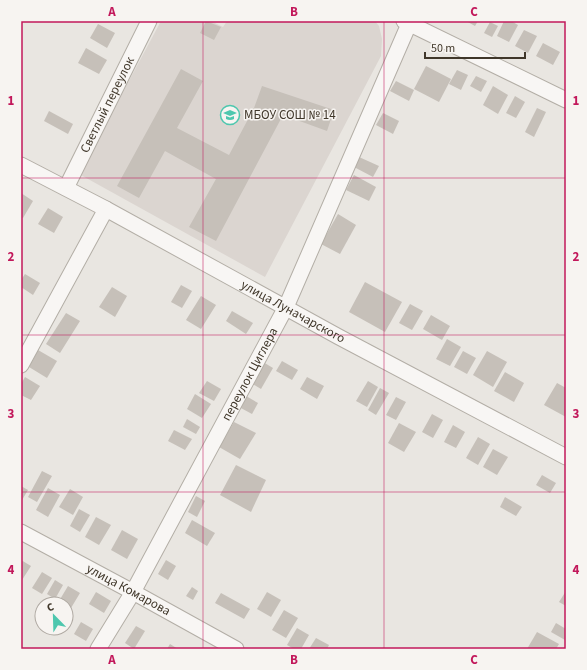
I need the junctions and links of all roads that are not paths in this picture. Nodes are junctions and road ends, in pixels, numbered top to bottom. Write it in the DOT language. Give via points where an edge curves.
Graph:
graph roads {
  1 [pos="149,21"];
  2 [pos="406,22"];
  3 [pos="566,100"];
  4 [pos="21,165"];
  5 [pos="66,188"];
  6 [pos="106,209"];
  7 [pos="286,307"];
  8 [pos="21,365"];
  9 [pos="566,457"];
  10 [pos="21,532"];
  11 [pos="133,592"];
  12 [pos="98,649"];
  13 [pos="236,649"];
  1 -- 5 [label="street, Светлый переулок"];
  2 -- 3 [label="street"];
  2 -- 7 [label="street, переулок Циглера"];
  4 -- 5 [label="street, улица Луначарского"];
  5 -- 6 [label="street, улица Луначарского"];
  6 -- 7 [label="street, улица Луначарского"];
  6 -- 8 [label="street"];
  7 -- 9 [label="street, улица Луначарского"];
  7 -- 11 [label="street, переулок Циглера"];
  10 -- 11 [label="street, улица Комарова"];
  11 -- 12 [label="street, переулок Циглера"];
  11 -- 13 [label="street, улица Комарова"];
}
